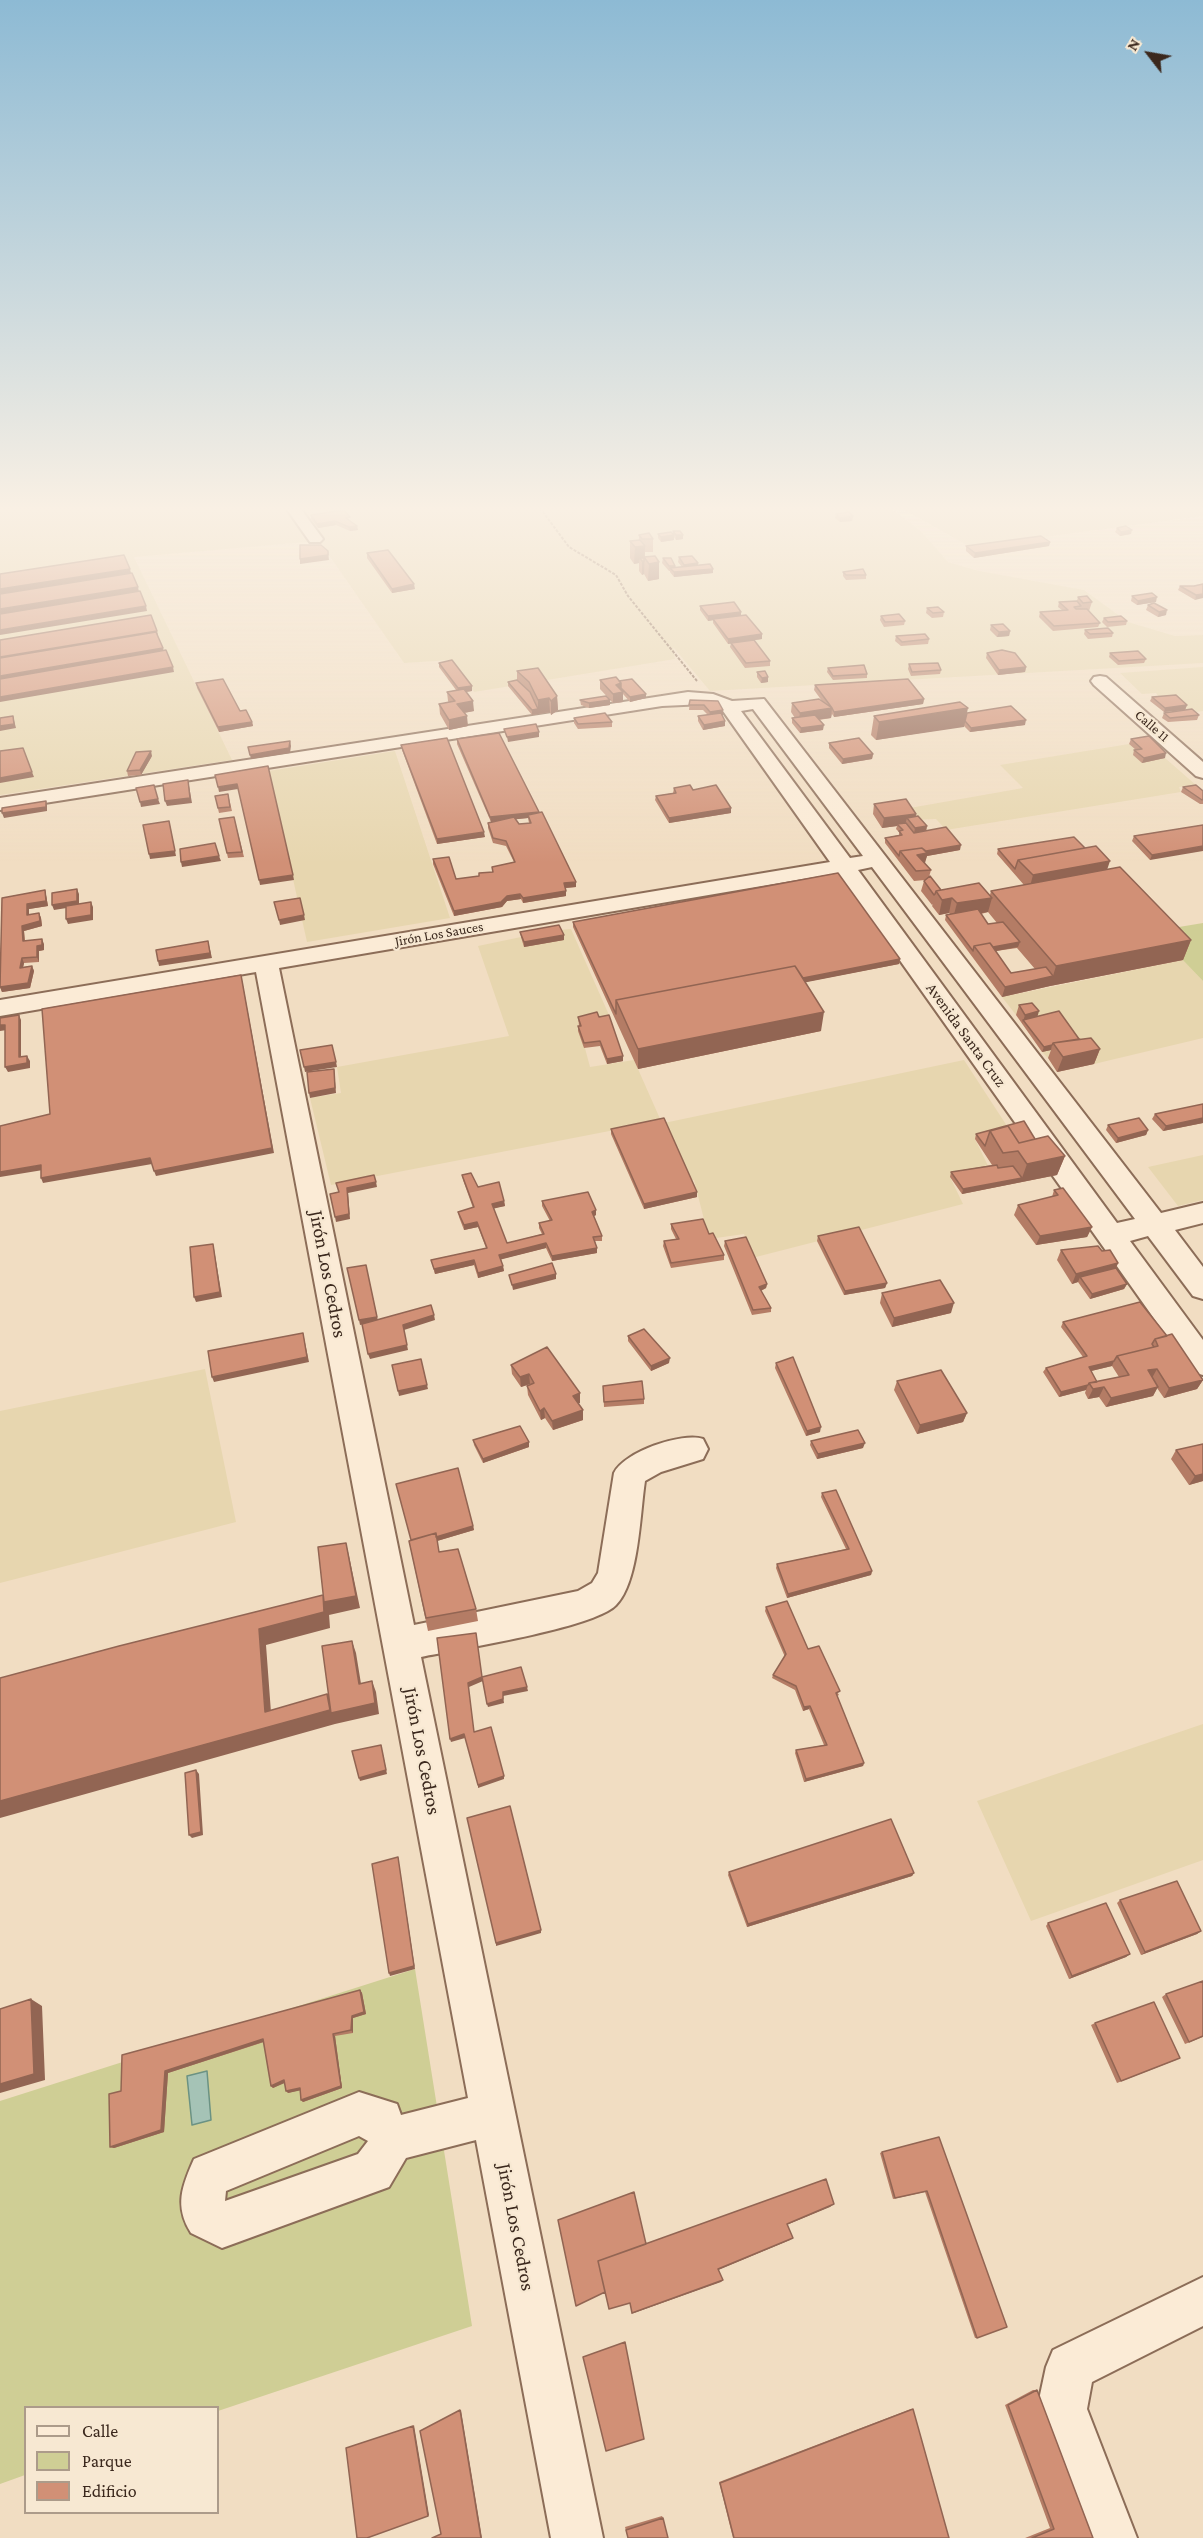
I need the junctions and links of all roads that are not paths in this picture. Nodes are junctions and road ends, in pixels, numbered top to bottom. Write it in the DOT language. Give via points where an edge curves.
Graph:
graph roads {
  1 [pos="1100,681"];
  2 [pos="720,702"];
  3 [pos="1203,772"];
  4 [pos="0,804"];
  5 [pos="878,860"];
  6 [pos="844,866"];
  7 [pos="266,963"];
  8 [pos="0,1008"];
  9 [pos="1203,1213"];
  10 [pos="1156,1224"];
  11 [pos="1111,1235"];
  12 [pos="1203,1288"];
  13 [pos="1203,1363"];
  14 [pos="692,1449"];
  15 [pos="401,1645"];
  16 [pos="493,2114"];
  17 [pos="390,2140"];
  18 [pos="1203,2301"];
  19 [pos="577,2538"];
  20 [pos="1111,2538"];
  1 -- 3 [label="street, Calle 11"];
  2 -- 4 [label="street" via="662,701"];
  2 -- 5 [label="street" via="758,703"];
  2 -- 6 [label="street, Avenida Santa Cruz"];
  5 -- 6 [label="street, Jirón Los Sauces"];
  5 -- 10 [label="street"];
  6 -- 7 [label="street, Jirón Los Sauces"];
  6 -- 11 [label="street, Avenida Santa Cruz"];
  7 -- 8 [label="street, Jirón Los Sauces"];
  7 -- 15 [label="street, Jirón Los Cedros"];
  9 -- 10 [label="street"];
  10 -- 11 [label="street"];
  10 -- 12 [label="street"];
  11 -- 13 [label="street, Avenida Santa Cruz"];
  14 -- 15 [label="street" via="652,1461 630,1473 614,1577 604,1594 585,1606"];
  15 -- 16 [label="street, Jirón Los Cedros"];
  16 -- 17 [label="street"];
  16 -- 19 [label="street, Jirón Los Cedros"];
  18 -- 20 [label="street" via="1070,2367 1062,2409"];
}
